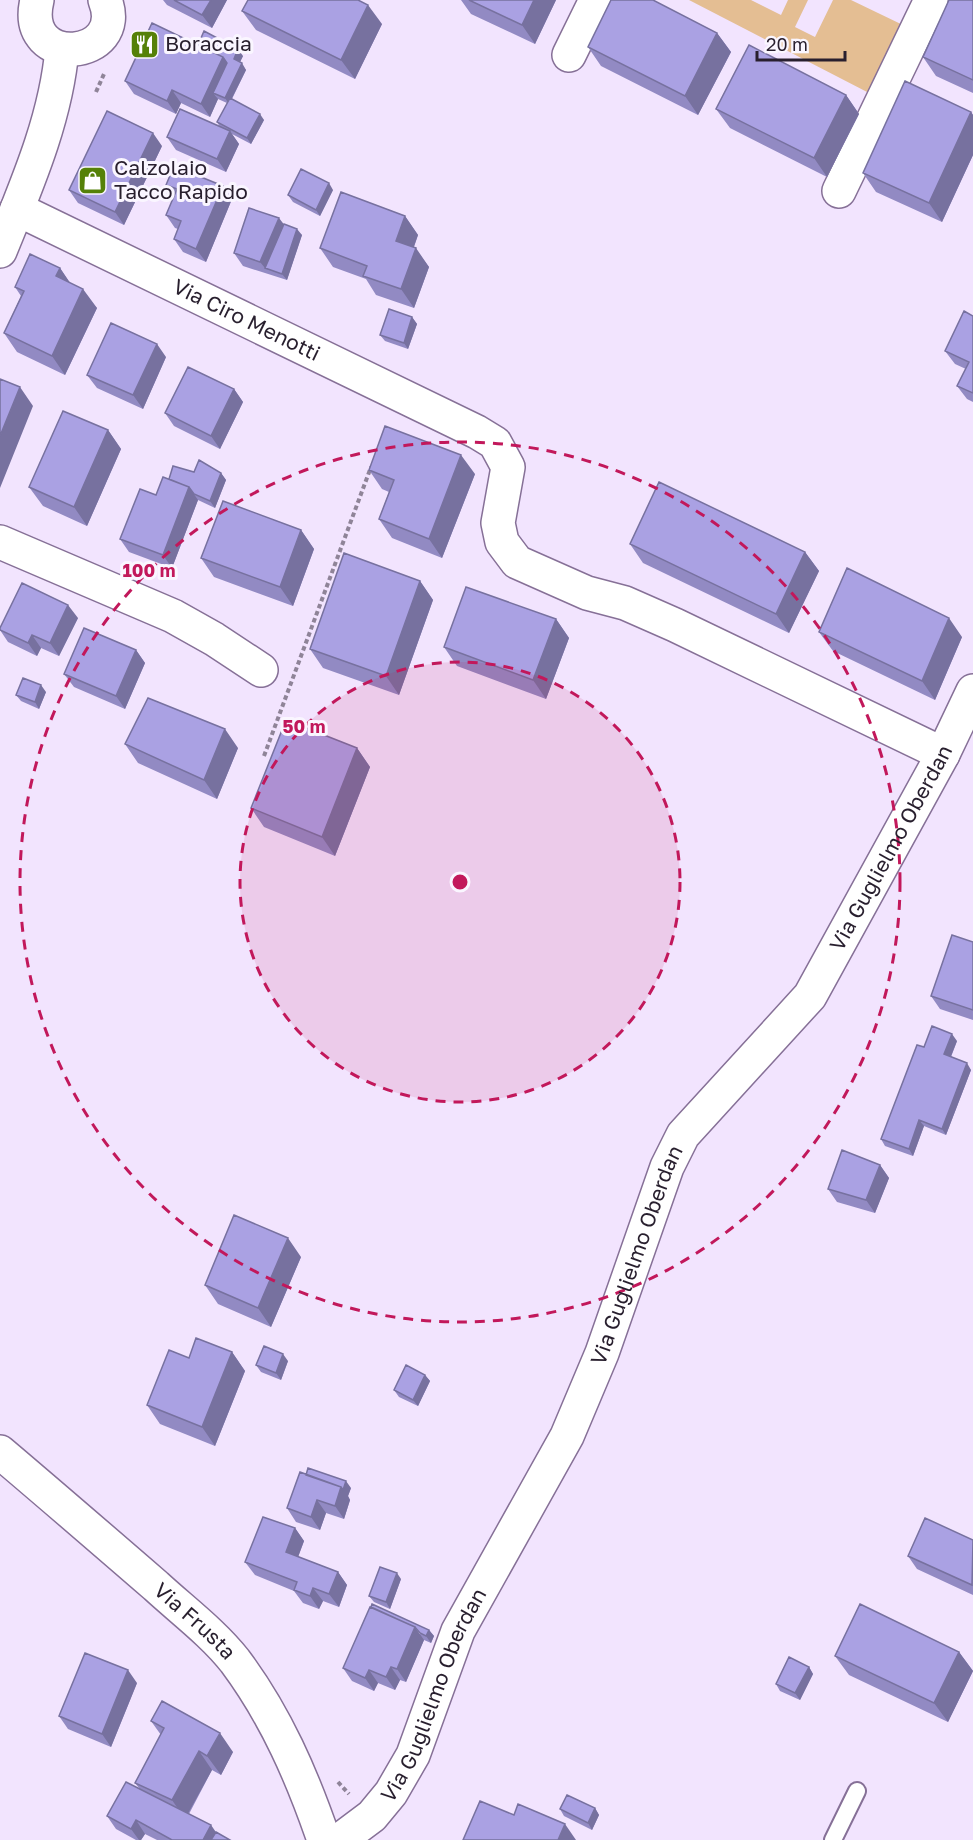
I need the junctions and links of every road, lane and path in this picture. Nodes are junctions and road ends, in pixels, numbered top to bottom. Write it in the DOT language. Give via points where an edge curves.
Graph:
graph roads {
  1 [pos="37,0"];
  2 [pos="105,0"];
  3 [pos="596,0"];
  4 [pos="931,0"];
  5 [pos="62,49"];
  6 [pos="569,55"];
  7 [pos="839,191"];
  8 [pos="17,209"];
  9 [pos="0,251"];
  10 [pos="372,464"];
  11 [pos="0,542"];
  12 [pos="261,670"];
  13 [pos="973,691"];
  14 [pos="943,754"];
  15 [pos="264,756"];
  16 [pos="0,1452"];
  17 [pos="857,1791"];
  18 [pos="324,1840"];
  19 [pos="340,1840"];
  20 [pos="833,1840"];
  1 -- 5 [label="street" via="35,21 39,30 45,39"];
  2 -- 5 [label="street" via="107,22 101,36 77,50"];
  3 -- 6 [label="street"];
  4 -- 7 [label="street"];
  5 -- 8 [label="street" via="51,109"];
  8 -- 9 [label="street"];
  8 -- 14 [label="street, Via Ciro Menotti" via="495,443 508,467 498,523 501,542 517,562 675,625"];
  10 -- 15 [label="path"];
  11 -- 12 [label="street" via="173,616"];
  13 -- 14 [label="street, Via Guglielmo Oberdan"];
  14 -- 19 [label="street, Via Guglielmo Oberdan" via="810,996 683,1135 666,1167 602,1353 567,1436 458,1631 413,1755 372,1816"];
  16 -- 18 [label="street, Via Frusta" via="190,1616 233,1659 285,1741"];
  17 -- 20 [label="lane"];
}
